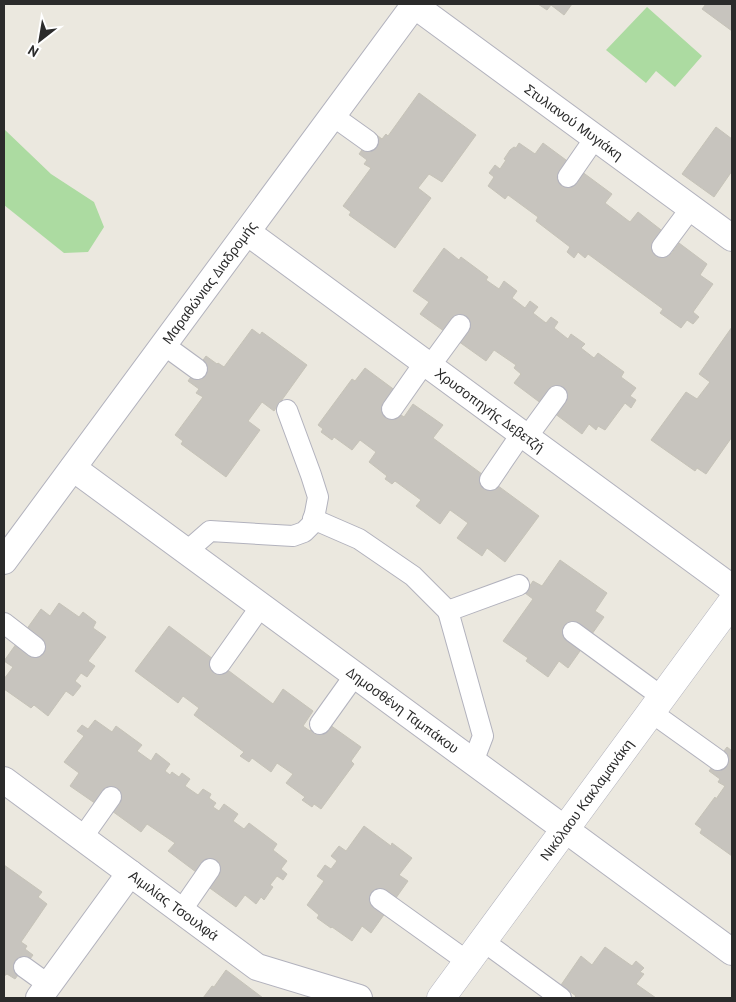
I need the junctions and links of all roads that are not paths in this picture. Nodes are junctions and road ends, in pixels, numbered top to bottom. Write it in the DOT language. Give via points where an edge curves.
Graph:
graph roads {
  1 [pos="414,5"];
  2 [pos="333,116"];
  3 [pos="595,138"];
  4 [pos="368,142"];
  5 [pos="568,177"];
  6 [pos="691,208"];
  7 [pos="247,232"];
  8 [pos="732,238"];
  9 [pos="662,247"];
  10 [pos="460,325"];
  11 [pos="164,345"];
  12 [pos="427,364"];
  13 [pos="197,369"];
  14 [pos="557,396"];
  15 [pos="392,409"];
  16 [pos="287,410"];
  17 [pos="525,435"];
  18 [pos="72,468"];
  19 [pos="490,480"];
  20 [pos="313,519"];
  21 [pos="186,552"];
  22 [pos="4,561"];
  23 [pos="519,585"];
  24 [pos="732,588"];
  25 [pos="732,602"];
  26 [pos="261,606"];
  27 [pos="448,611"];
  28 [pos="4,623"];
  29 [pos="573,632"];
  30 [pos="36,646"];
  31 [pos="220,664"];
  32 [pos="355,675"];
  33 [pos="657,705"];
  34 [pos="320,724"];
  35 [pos="718,760"];
  36 [pos="473,762"];
  37 [pos="4,780"];
  38 [pos="111,797"];
  39 [pos="565,830"];
  40 [pos="82,838"];
  41 [pos="210,869"];
  42 [pos="130,873"];
  43 [pos="380,898"];
  44 [pos="180,911"];
  45 [pos="476,951"];
  46 [pos="732,952"];
  47 [pos="24,967"];
  48 [pos="44,992"];
  49 [pos="360,998"];
  50 [pos="441,998"];
  51 [pos="560,998"];
  1 -- 2 [label="street, Μαραθώνιας Διαδρομής"];
  1 -- 3 [label="street, Στυλιανού Μυγιάκη"];
  2 -- 4 [label="street"];
  2 -- 7 [label="street, Μαραθώνιας Διαδρομής"];
  3 -- 5 [label="street"];
  3 -- 6 [label="street, Στυλιανού Μυγιάκη"];
  6 -- 8 [label="street, Στυλιανού Μυγιάκη"];
  6 -- 9 [label="street"];
  7 -- 11 [label="street, Μαραθώνιας Διαδρομής"];
  7 -- 12 [label="street, Χρυσοπηγής Δεβετζή"];
  10 -- 12 [label="street"];
  11 -- 13 [label="street"];
  11 -- 18 [label="street, Μαραθώνιας Διαδρομής"];
  12 -- 15 [label="street"];
  12 -- 17 [label="street, Χρυσοπηγής Δεβετζή"];
  14 -- 17 [label="street"];
  16 -- 20 [label="street" via="318,497"];
  17 -- 19 [label="street"];
  17 -- 24 [label="street, Χρυσοπηγής Δεβετζή"];
  18 -- 21 [label="street, Δημοσθένη Ταμπάκου"];
  18 -- 22 [label="street, Μαραθώνιας Διαδρομής"];
  20 -- 21 [label="street" via="304,532 293,536 210,532"];
  20 -- 27 [label="street" via="359,539 405,570"];
  21 -- 26 [label="street, Δημοσθένη Ταμπάκου"];
  23 -- 27 [label="street"];
  25 -- 33 [label="street, Νικόλαου Κακλαμανάκη"];
  26 -- 31 [label="street"];
  26 -- 32 [label="street, Δημοσθένη Ταμπάκου"];
  27 -- 36 [label="street" via="483,736"];
  28 -- 30 [label="street"];
  29 -- 33 [label="street"];
  32 -- 34 [label="street"];
  32 -- 36 [label="street, Δημοσθένη Ταμπάκου"];
  33 -- 35 [label="street"];
  33 -- 39 [label="street, Νικόλαου Κακλαμανάκη"];
  36 -- 39 [label="street, Δημοσθένη Ταμπάκου"];
  37 -- 40 [label="street, Αιμιλίας Τσουλφά"];
  38 -- 40 [label="street"];
  39 -- 45 [label="street, Νικόλαου Κακλαμανάκη"];
  39 -- 46 [label="street, Δημοσθένη Ταμπάκου"];
  40 -- 42 [label="street, Αιμιλίας Τσουλφά"];
  41 -- 44 [label="street"];
  42 -- 44 [label="street, Αιμιλίας Τσουλφά"];
  42 -- 48 [label="street"];
  43 -- 45 [label="street"];
  44 -- 49 [label="street, Αιμιλίας Τσουλφά" via="257,967"];
  45 -- 50 [label="street, Νικόλαου Κακλαμανάκη"];
  45 -- 51 [label="street"];
  47 -- 48 [label="street"];
}
